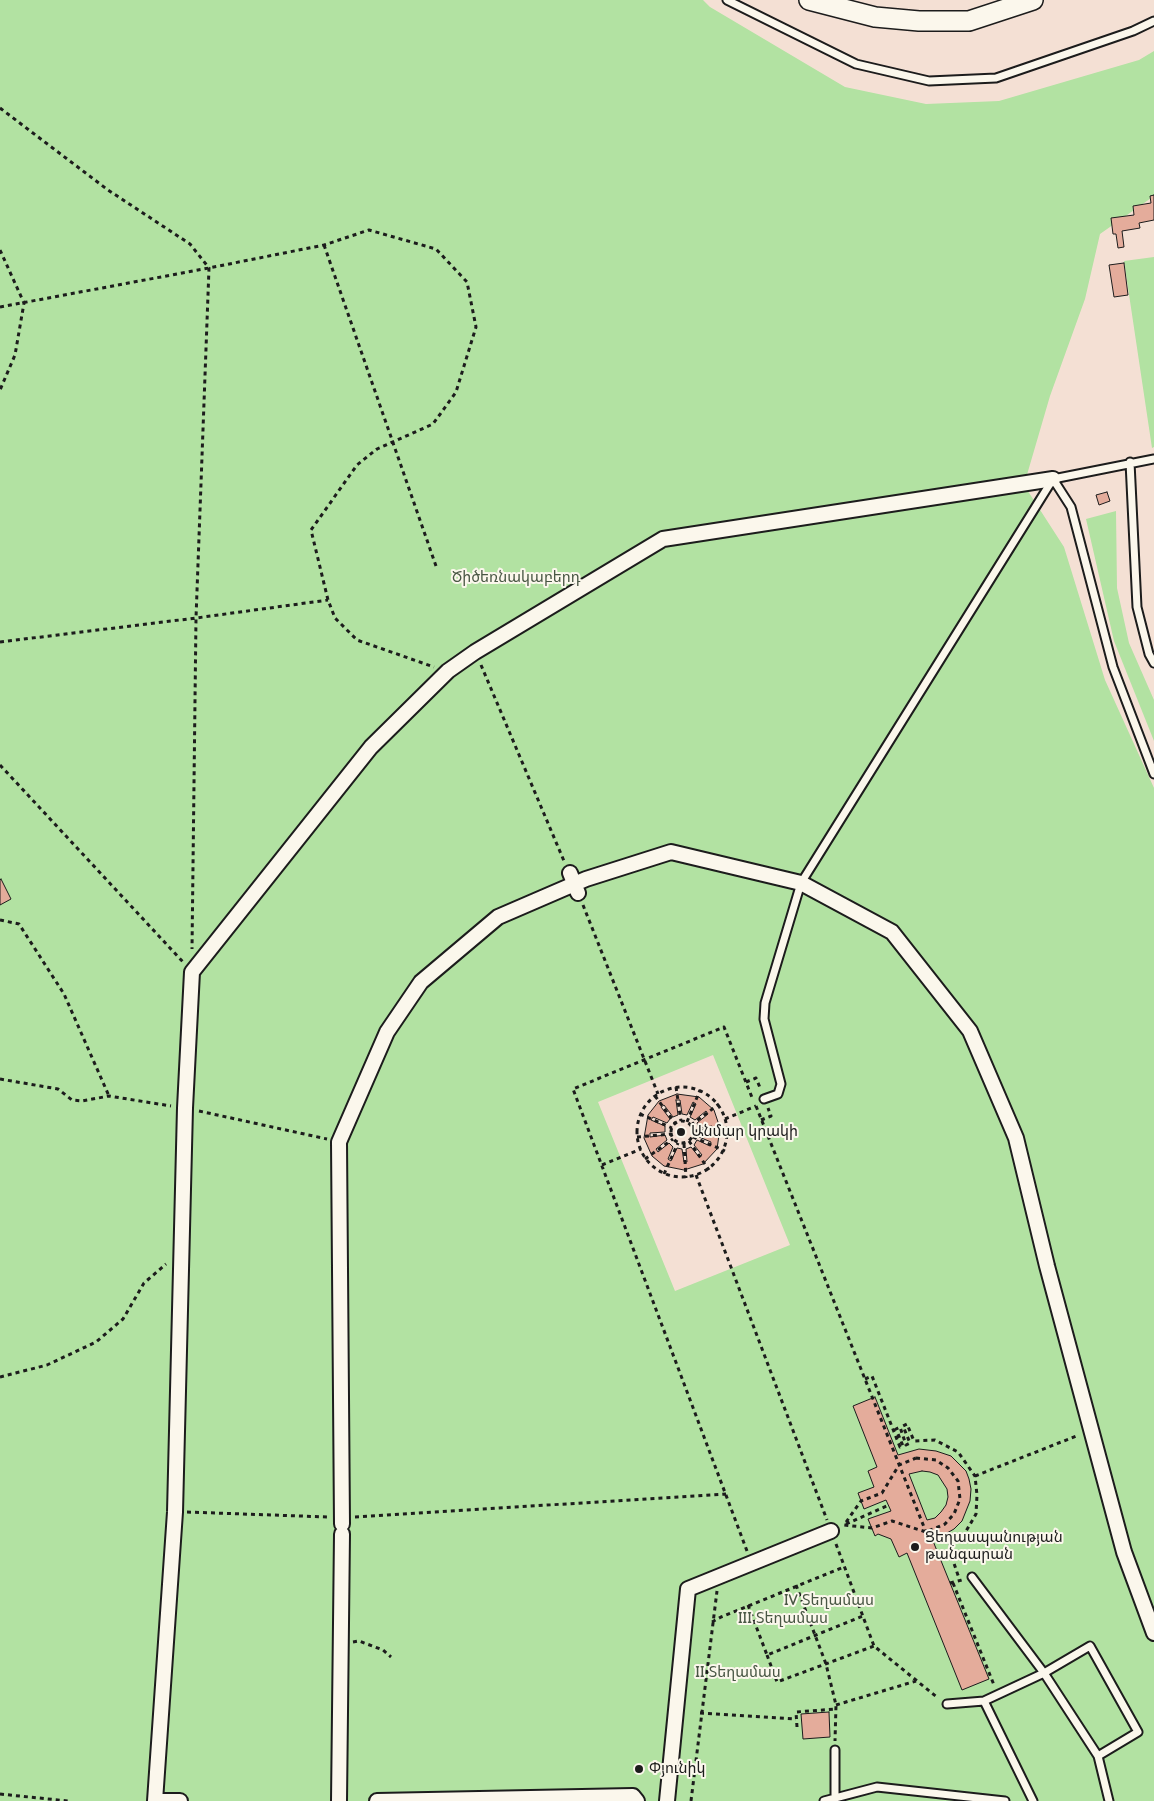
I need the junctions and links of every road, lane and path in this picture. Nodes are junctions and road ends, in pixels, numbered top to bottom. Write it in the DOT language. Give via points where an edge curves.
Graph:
graph roads {
  1 [pos="728,0"];
  2 [pos="809,0"];
  3 [pos="1033,0"];
  4 [pos="1154,20"];
  5 [pos="0,108"];
  6 [pos="324,245"];
  7 [pos="0,250"];
  8 [pos="209,268"];
  9 [pos="24,303"];
  10 [pos="0,306"];
  11 [pos="0,390"];
  12 [pos="393,441"];
  13 [pos="1154,459"];
  14 [pos="1130,462"];
  15 [pos="1053,479"];
  16 [pos="436,566"];
  17 [pos="328,600"];
  18 [pos="196,618"];
  19 [pos="0,642"];
  20 [pos="477,657"];
  21 [pos="1154,663"];
  22 [pos="448,671"];
  23 [pos="0,765"];
  24 [pos="1154,774"];
  25 [pos="801,883"];
  26 [pos="574,884"];
  27 [pos="0,920"];
  28 [pos="192,972"];
  29 [pos="644,1060"];
  30 [pos="0,1079"];
  31 [pos="746,1082"];
  32 [pos="676,1086"];
  33 [pos="700,1090"];
  34 [pos="656,1095"];
  35 [pos="110,1096"];
  36 [pos="764,1099"];
  37 [pos="719,1104"];
  38 [pos="756,1106"];
  39 [pos="185,1108"];
  40 [pos="640,1114"];
  41 [pos="725,1119"];
  42 [pos="681,1121"];
  43 [pos="687,1122"];
  44 [pos="675,1123"];
  45 [pos="692,1125"];
  46 [pos="672,1128"];
  47 [pos="728,1128"];
  48 [pos="694,1131"];
  49 [pos="671,1134"];
  50 [pos="636,1137"];
  51 [pos="693,1137"];
  52 [pos="673,1139"];
  53 [pos="689,1141"];
  54 [pos="339,1142"];
  55 [pos="678,1143"];
  56 [pos="684,1144"];
  57 [pos="641,1149"];
  58 [pos="724,1151"];
  59 [pos="645,1159"];
  60 [pos="602,1165"];
  61 [pos="709,1170"];
  62 [pos="664,1174"];
  63 [pos="696,1175"];
  64 [pos="686,1178"];
  65 [pos="180,1253"];
  66 [pos="0,1377"];
  67 [pos="865,1379"];
  68 [pos="1091,1430"];
  69 [pos="899,1465"];
  70 [pos="975,1476"];
  71 [pos="726,1494"];
  72 [pos="889,1505"];
  73 [pos="175,1512"];
  74 [pos="342,1525"];
  75 [pos="844,1525"];
  76 [pos="831,1531"];
  77 [pos="926,1532"];
  78 [pos="747,1551"];
  79 [pos="844,1567"];
  80 [pos="972,1577"];
  81 [pos="960,1581"];
  82 [pos="950,1583"];
  83 [pos="796,1585"];
  84 [pos="717,1591"];
  85 [pos="748,1606"];
  86 [pos="863,1616"];
  87 [pos="712,1622"];
  88 [pos="1154,1633"];
  89 [pos="816,1636"];
  90 [pos="340,1644"];
  91 [pos="874,1646"];
  92 [pos="767,1655"];
  93 [pos="391,1657"];
  94 [pos="826,1664"];
  95 [pos="1044,1673"];
  96 [pos="916,1681"];
  97 [pos="986,1688"];
  98 [pos="984,1702"];
  99 [pos="947,1704"];
  100 [pos="836,1707"];
  101 [pos="700,1713"];
  102 [pos="801,1718"];
  103 [pos="796,1719"];
  104 [pos="797,1728"];
  105 [pos="835,1750"];
  106 [pos="1098,1756"];
  107 [pos="0,1794"];
  108 [pos="835,1798"];
  109 [pos="68,1801"];
  110 [pos="156,1801"];
  111 [pos="180,1801"];
  112 [pos="339,1801"];
  113 [pos="377,1801"];
  114 [pos="637,1801"];
  115 [pos="667,1801"];
  116 [pos="690,1801"];
  117 [pos="824,1801"];
  118 [pos="1005,1801"];
  119 [pos="1033,1801"];
  120 [pos="1109,1801"];
  1 -- 4 [label="lane" via="856,64 929,81 996,78 1133,31"];
  2 -- 3 [label="street" via="874,17 919,21 969,21"];
  5 -- 8 [label="path" via="108,190 190,244"];
  6 -- 8 [label="path"];
  6 -- 12 [label="path"];
  6 -- 12 [label="path" via="369,230 436,248 467,282 476,327 456,392 433,424"];
  7 -- 9 [label="path"];
  8 -- 9 [label="path"];
  8 -- 18 [label="path"];
  9 -- 10 [label="path"];
  9 -- 11 [label="path" via="15,356"];
  12 -- 16 [label="path"];
  12 -- 17 [label="path" via="357,465 310,530"];
  13 -- 14 [label="lane"];
  14 -- 15 [label="lane"];
  14 -- 21 [label="lane" via="1137,607"];
  15 -- 20 [label="street" via="663,539"];
  15 -- 24 [label="lane" via="1071,507 1113,667"];
  15 -- 25 [label="lane"];
  17 -- 18 [label="path"];
  17 -- 22 [label="path" via="335,618 357,640"];
  18 -- 19 [label="path"];
  18 -- 28 [label="path"];
  20 -- 22 [label="street"];
  20 -- 26 [label="path"];
  22 -- 28 [label="street" via="371,747"];
  23 -- 28 [label="path"];
  25 -- 26 [label="street" via="671,852"];
  25 -- 36 [label="lane" via="765,1003 764,1019 781,1084 778,1094"];
  25 -- 68 [label="street" via="892,932 970,1031 1016,1138"];
  26 -- 29 [label="path"];
  26 -- 54 [label="street" via="498,917 421,982 387,1032"];
  27 -- 35 [label="path" via="19,924 64,994"];
  28 -- 39 [label="street"];
  29 -- 31 [label="path" via="724,1027"];
  29 -- 34 [label="path"];
  29 -- 60 [label="path" via="573,1088"];
  30 -- 35 [label="path" via="58,1089 72,1100"];
  31 -- 36 [label="path" via="756,1078"];
  31 -- 38 [label="path"];
  32 -- 33 [label="path"];
  32 -- 34 [label="path"];
  32 -- 42 [label="path"];
  33 -- 37 [label="path"];
  33 -- 43 [label="path"];
  34 -- 40 [label="path"];
  34 -- 44 [label="path"];
  35 -- 39 [label="path"];
  37 -- 41 [label="path"];
  37 -- 45 [label="path"];
  38 -- 41 [label="path"];
  38 -- 67 [label="path"];
  39 -- 54 [label="path"];
  39 -- 65 [label="street"];
  40 -- 46 [label="path"];
  40 -- 50 [label="path"];
  41 -- 47 [label="path"];
  42 -- 43 [label="path"];
  42 -- 44 [label="path"];
  43 -- 45 [label="path"];
  44 -- 46 [label="path"];
  45 -- 48 [label="path"];
  46 -- 49 [label="path"];
  47 -- 48 [label="path"];
  47 -- 58 [label="path"];
  48 -- 51 [label="path"];
  49 -- 50 [label="path"];
  49 -- 52 [label="path"];
  50 -- 57 [label="path"];
  51 -- 53 [label="path"];
  51 -- 58 [label="path"];
  52 -- 55 [label="path"];
  52 -- 59 [label="path"];
  53 -- 56 [label="path"];
  53 -- 61 [label="path"];
  54 -- 74 [label="street"];
  55 -- 56 [label="path"];
  55 -- 62 [label="path"];
  56 -- 64 [label="path"];
  57 -- 59 [label="path"];
  57 -- 60 [label="path"];
  58 -- 61 [label="path"];
  59 -- 62 [label="path"];
  60 -- 71 [label="path"];
  61 -- 63 [label="path"];
  62 -- 64 [label="path"];
  63 -- 64 [label="path"];
  63 -- 76 [label="path"];
  65 -- 66 [label="path" via="144,1283 123,1319 96,1342 47,1365"];
  65 -- 73 [label="street"];
  67 -- 69 [label="path"];
  67 -- 70 [label="path" via="872,1376 900,1447 903,1446 896,1429 900,1427 906,1445 910,1443 903,1426 907,1424 914,1441 935,1440 958,1452"];
  68 -- 70 [label="path"];
  68 -- 88 [label="street" via="1124,1552"];
  69 -- 75 [label="path" via="882,1493 861,1501"];
  69 -- 77 [label="path"];
  69 -- 77 [label="path" via="916,1458 936,1460 958,1481 960,1499 954,1514 945,1524"];
  70 -- 81 [label="path" via="976,1514 958,1541 948,1546"];
  71 -- 74 [label="path"];
  71 -- 78 [label="path"];
  72 -- 75 [label="path"];
  73 -- 74 [label="path"];
  73 -- 110 [label="street"];
  74 -- 90 [label="street"];
  75 -- 76 [label="path"];
  75 -- 77 [label="path" via="872,1528 892,1521"];
  76 -- 79 [label="path"];
  76 -- 115 [label="street" via="688,1589"];
  79 -- 83 [label="path"];
  79 -- 86 [label="path"];
  80 -- 95 [label="lane"];
  82 -- 97 [label="path" via="953,1583 994,1685"];
  83 -- 85 [label="path"];
  83 -- 89 [label="path"];
  84 -- 87 [label="path"];
  85 -- 87 [label="path"];
  85 -- 92 [label="path"];
  86 -- 89 [label="path"];
  86 -- 91 [label="path"];
  87 -- 101 [label="path"];
  89 -- 92 [label="path"];
  89 -- 94 [label="path"];
  90 -- 93 [label="path" via="359,1641 383,1650"];
  90 -- 112 [label="street"];
  91 -- 94 [label="path"];
  91 -- 96 [label="path"];
  92 -- 94 [label="path" via="777,1682"];
  94 -- 100 [label="path"];
  95 -- 98 [label="lane"];
  95 -- 106 [label="lane"];
  95 -- 106 [label="lane" via="1090,1646 1138,1732"];
  96 -- 99 [label="path"];
  96 -- 100 [label="path"];
  98 -- 99 [label="lane"];
  98 -- 119 [label="lane"];
  100 -- 103 [label="path" via="796,1712"];
  100 -- 105 [label="path"];
  101 -- 103 [label="path"];
  101 -- 116 [label="path"];
  102 -- 103 [label="path"];
  103 -- 104 [label="path"];
  105 -- 108 [label="lane"];
  106 -- 120 [label="lane"];
  107 -- 109 [label="path"];
  108 -- 117 [label="lane"];
  108 -- 118 [label="lane" via="878,1787"];
  110 -- 111 [label="street"];
  113 -- 114 [label="street" via="633,1796"];
}
